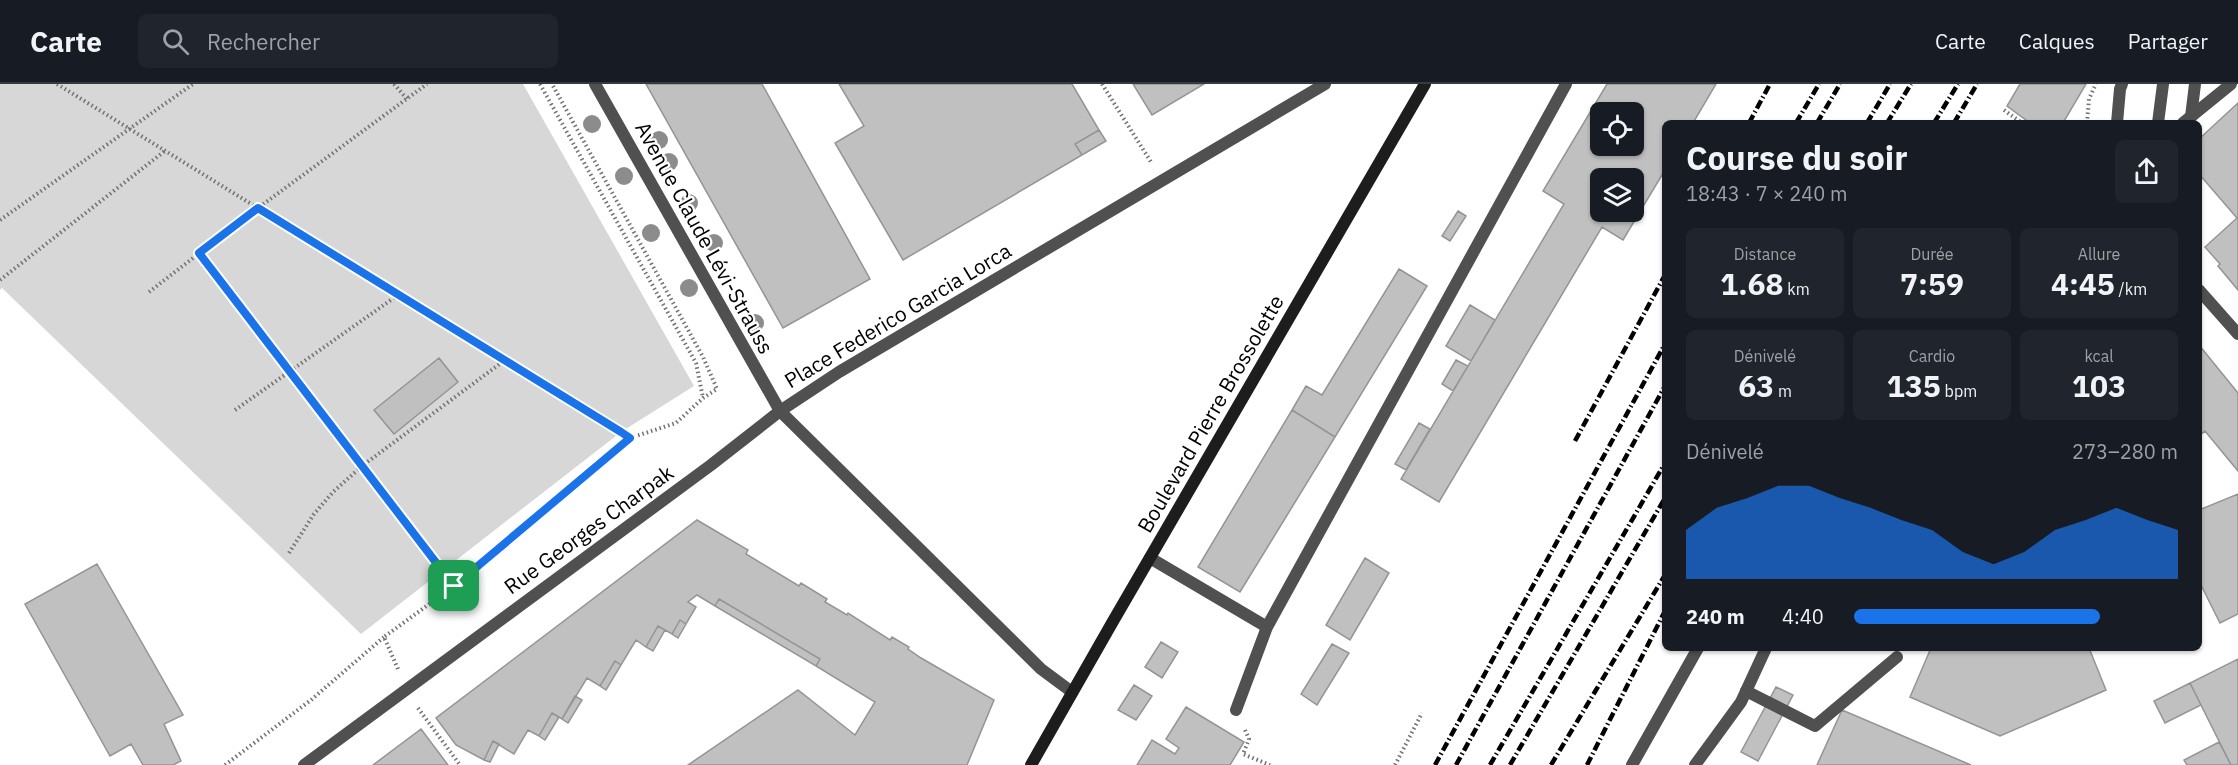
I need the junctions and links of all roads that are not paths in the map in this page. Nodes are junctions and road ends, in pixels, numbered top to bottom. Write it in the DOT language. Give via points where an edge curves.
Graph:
graph roads {
  1 [pos="595,84"];
  2 [pos="1325,84"];
  3 [pos="1425,84"];
  4 [pos="1566,84"];
  5 [pos="2122,84"];
  6 [pos="2163,84"];
  7 [pos="2195,84"];
  8 [pos="2229,85"];
  9 [pos="2117,120"];
  10 [pos="2158,120"];
  11 [pos="2187,120"];
  12 [pos="2202,293"];
  13 [pos="2238,334"];
  14 [pos="780,411"];
  15 [pos="1150,558"];
  16 [pos="1267,627"];
  17 [pos="1696,651"];
  18 [pos="1765,651"];
  19 [pos="1897,657"];
  20 [pos="1746,691"];
  21 [pos="1072,692"];
  22 [pos="1236,710"];
  23 [pos="304,765"];
  24 [pos="1032,765"];
  25 [pos="1632,765"];
  26 [pos="1695,765"];
  1 -- 14 [label="street, Avenue Claude Lévi-Strauss"];
  2 -- 14 [label="street, Place Federico Garcia Lorca" via="839,372"];
  3 -- 15 [label="main road, Boulevard Pierre Brossolette"];
  4 -- 16 [label="street"];
  5 -- 9 [label="street"];
  6 -- 10 [label="street"];
  7 -- 11 [label="street"];
  8 -- 11 [label="street"];
  12 -- 13 [label="street"];
  14 -- 21 [label="street, Place Federico Garcia Lorca" via="1041,669"];
  14 -- 23 [label="street, Rue Georges Charpak"];
  15 -- 16 [label="street"];
  15 -- 21 [label="main road, Boulevard Pierre Brossolette"];
  16 -- 22 [label="street"];
  17 -- 25 [label="street"];
  18 -- 20 [label="street"];
  19 -- 20 [label="street" via="1815,726"];
  20 -- 26 [label="street"];
  21 -- 24 [label="main road, Boulevard Pierre Brossolette"];
}
